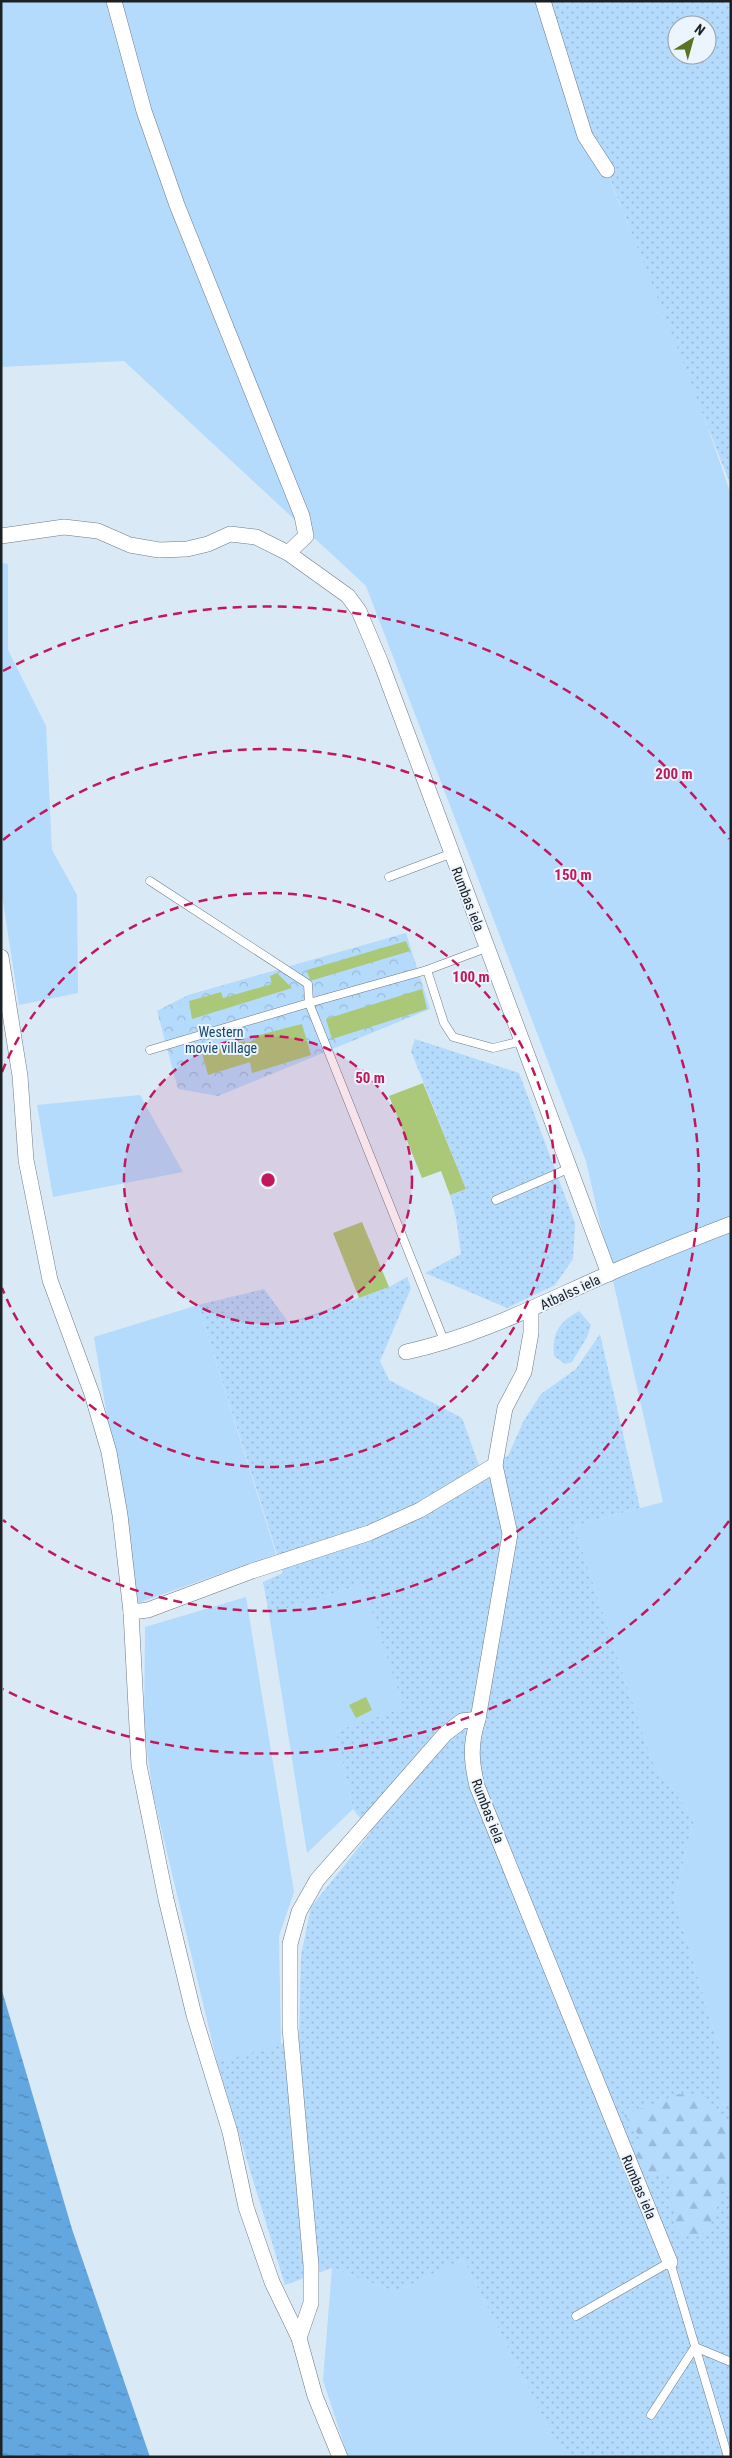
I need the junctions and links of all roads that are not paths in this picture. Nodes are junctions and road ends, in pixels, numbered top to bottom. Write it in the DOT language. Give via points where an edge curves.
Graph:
graph roads {
  1 [pos="114,1"];
  2 [pos="543,1"];
  3 [pos="607,170"];
  4 [pos="1,536"];
  5 [pos="288,553"];
  6 [pos="450,854"];
  7 [pos="389,877"];
  8 [pos="150,881"];
  9 [pos="486,948"];
  10 [pos="1,957"];
  11 [pos="427,970"];
  12 [pos="309,1003"];
  13 [pos="522,1041"];
  14 [pos="150,1050"];
  15 [pos="570,1168"];
  16 [pos="496,1200"];
  17 [pos="731,1224"];
  18 [pos="609,1274"];
  19 [pos="531,1310"];
  20 [pos="445,1343"];
  21 [pos="406,1352"];
  22 [pos="494,1465"];
  23 [pos="131,1612"];
  24 [pos="478,1719"];
  25 [pos="670,2262"];
  26 [pos="576,2316"];
  27 [pos="298,2338"];
  28 [pos="695,2347"];
  29 [pos="731,2362"];
  30 [pos="651,2415"];
  31 [pos="340,2457"];
  32 [pos="728,2457"];
  1 -- 5 [label="street" via="144,111 177,205 302,516 306,536"];
  2 -- 3 [label="street" via="585,136"];
  4 -- 5 [label="street, Rumbas iela" via="64,527 98,531 130,545 159,550 194,548 230,534 256,537"];
  5 -- 6 [label="street, Rumbas iela" via="348,596 359,610"];
  6 -- 7 [label="lane"];
  6 -- 9 [label="street, Rumbas iela"];
  8 -- 12 [label="lane" via="308,984"];
  9 -- 11 [label="lane"];
  9 -- 13 [label="street, Rumbas iela"];
  10 -- 23 [label="street" via="20,1076 26,1160 50,1280 92,1394 109,1452"];
  11 -- 12 [label="lane"];
  11 -- 13 [label="lane" via="444,1023 453,1037 493,1048"];
  12 -- 14 [label="lane"];
  12 -- 20 [label="lane"];
  13 -- 15 [label="street, Rumbas iela"];
  15 -- 16 [label="lane"];
  15 -- 18 [label="street, Rumbas iela"];
  17 -- 18 [label="street, Atbalss iela"];
  18 -- 19 [label="street, Atbalss iela"];
  19 -- 20 [label="street, Atbalss iela"];
  19 -- 22 [label="street, Rumbas iela" via="531,1333 524,1372 505,1408"];
  20 -- 21 [label="street, Atbalss iela"];
  22 -- 23 [label="street" via="420,1510 370,1533 252,1571 148,1610"];
  22 -- 24 [label="street, Rumbas iela" via="510,1534"];
  23 -- 27 [label="street" via="139,1765 166,1899 194,2015 230,2132 246,2207 272,2282"];
  24 -- 25 [label="street, Rumbas iela" via="471,1741 476,1786"];
  24 -- 27 [label="street" via="462,1721 444,1734 317,1880 299,1912 290,1944 290,2028 304,2173 311,2303"];
  25 -- 26 [label="lane"];
  25 -- 28 [label="lane"];
  27 -- 31 [label="street" via="315,2396"];
  28 -- 29 [label="lane"];
  28 -- 30 [label="lane"];
  28 -- 32 [label="lane"];
}
